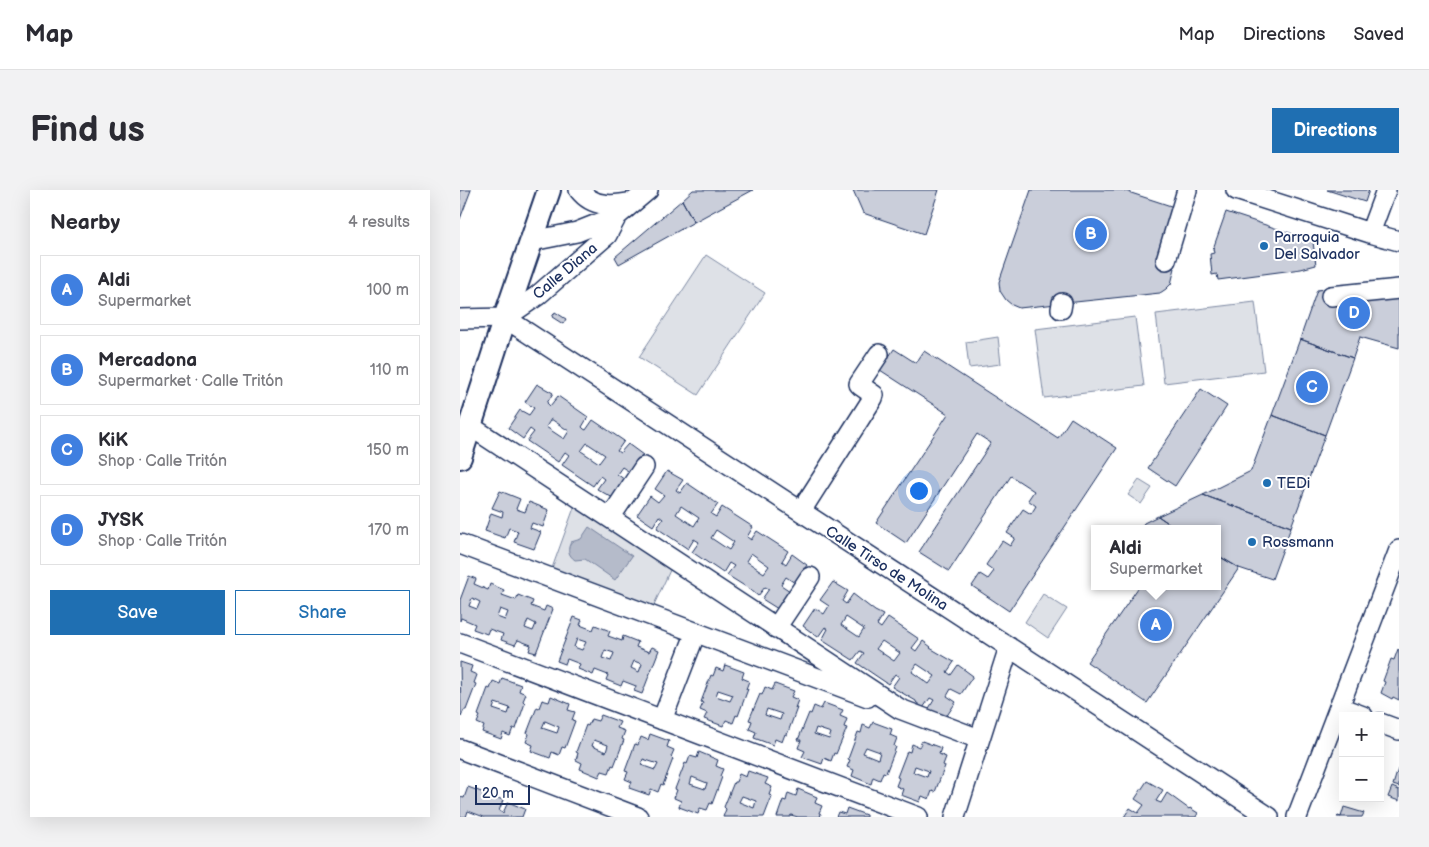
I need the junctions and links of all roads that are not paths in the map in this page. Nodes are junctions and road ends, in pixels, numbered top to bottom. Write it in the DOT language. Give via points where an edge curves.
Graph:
graph roads {
  1 [pos="549,190"];
  2 [pos="579,190"];
  3 [pos="648,190"];
  4 [pos="1187,190"];
  5 [pos="1236,190"];
  6 [pos="1386,190"];
  7 [pos="633,202"];
  8 [pos="617,216"];
  9 [pos="1370,233"];
  10 [pos="532,241"];
  11 [pos="1399,241"];
  12 [pos="1166,260"];
  13 [pos="1399,289"];
  14 [pos="1331,296"];
  15 [pos="505,318"];
  16 [pos="460,319"];
  17 [pos="879,354"];
  18 [pos="470,426"];
  19 [pos="460,457"];
  20 [pos="644,467"];
  21 [pos="801,512"];
  22 [pos="610,518"];
  23 [pos="460,544"];
  24 [pos="1399,550"];
  25 [pos="810,577"];
  26 [pos="776,628"];
  27 [pos="696,632"];
  28 [pos="460,643"];
  29 [pos="1009,647"];
  30 [pos="1339,707"];
  31 [pos="900,709"];
  32 [pos="1352,712"];
  33 [pos="662,720"];
  34 [pos="1384,724"];
  35 [pos="1399,730"];
  36 [pos="979,739"];
  37 [pos="460,749"];
  38 [pos="638,817"];
  39 [pos="918,817"];
  40 [pos="955,817"];
  41 [pos="1269,817"];
  42 [pos="1297,817"];
  1 -- 10 [label="main road"];
  2 -- 7 [label="street" via="589,200 601,205"];
  3 -- 7 [label="street, Calle Diana"];
  4 -- 12 [label="street"];
  5 -- 9 [label="street"];
  6 -- 9 [label="street"];
  7 -- 8 [label="street, Calle Diana"];
  8 -- 10 [label="street, Calle Diana" via="576,232"];
  8 -- 15 [label="street, Calle Diana" via="607,235 537,296"];
  9 -- 11 [label="street"];
  10 -- 15 [label="main road"];
  13 -- 14 [label="street"];
  15 -- 16 [label="street"];
  15 -- 18 [label="main road"];
  15 -- 21 [label="street, Calle Tirso de Molina"];
  17 -- 21 [label="street" via="859,384 874,398"];
  18 -- 19 [label="main road"];
  18 -- 22 [label="street"];
  20 -- 22 [label="street"];
  21 -- 29 [label="street, Calle Tirso de Molina"];
  22 -- 26 [label="street"];
  23 -- 27 [label="street"];
  24 -- 30 [label="street"];
  25 -- 26 [label="street"];
  26 -- 31 [label="street"];
  27 -- 31 [label="street"];
  27 -- 33 [label="street"];
  28 -- 33 [label="street"];
  29 -- 36 [label="street"];
  29 -- 41 [label="street, Calle Tirso de Molina"];
  30 -- 32 [label="street"];
  30 -- 42 [label="street"];
  31 -- 36 [label="street"];
  33 -- 39 [label="street"];
  34 -- 35 [label="street"];
  36 -- 40 [label="street"];
  37 -- 38 [label="street"];
}
